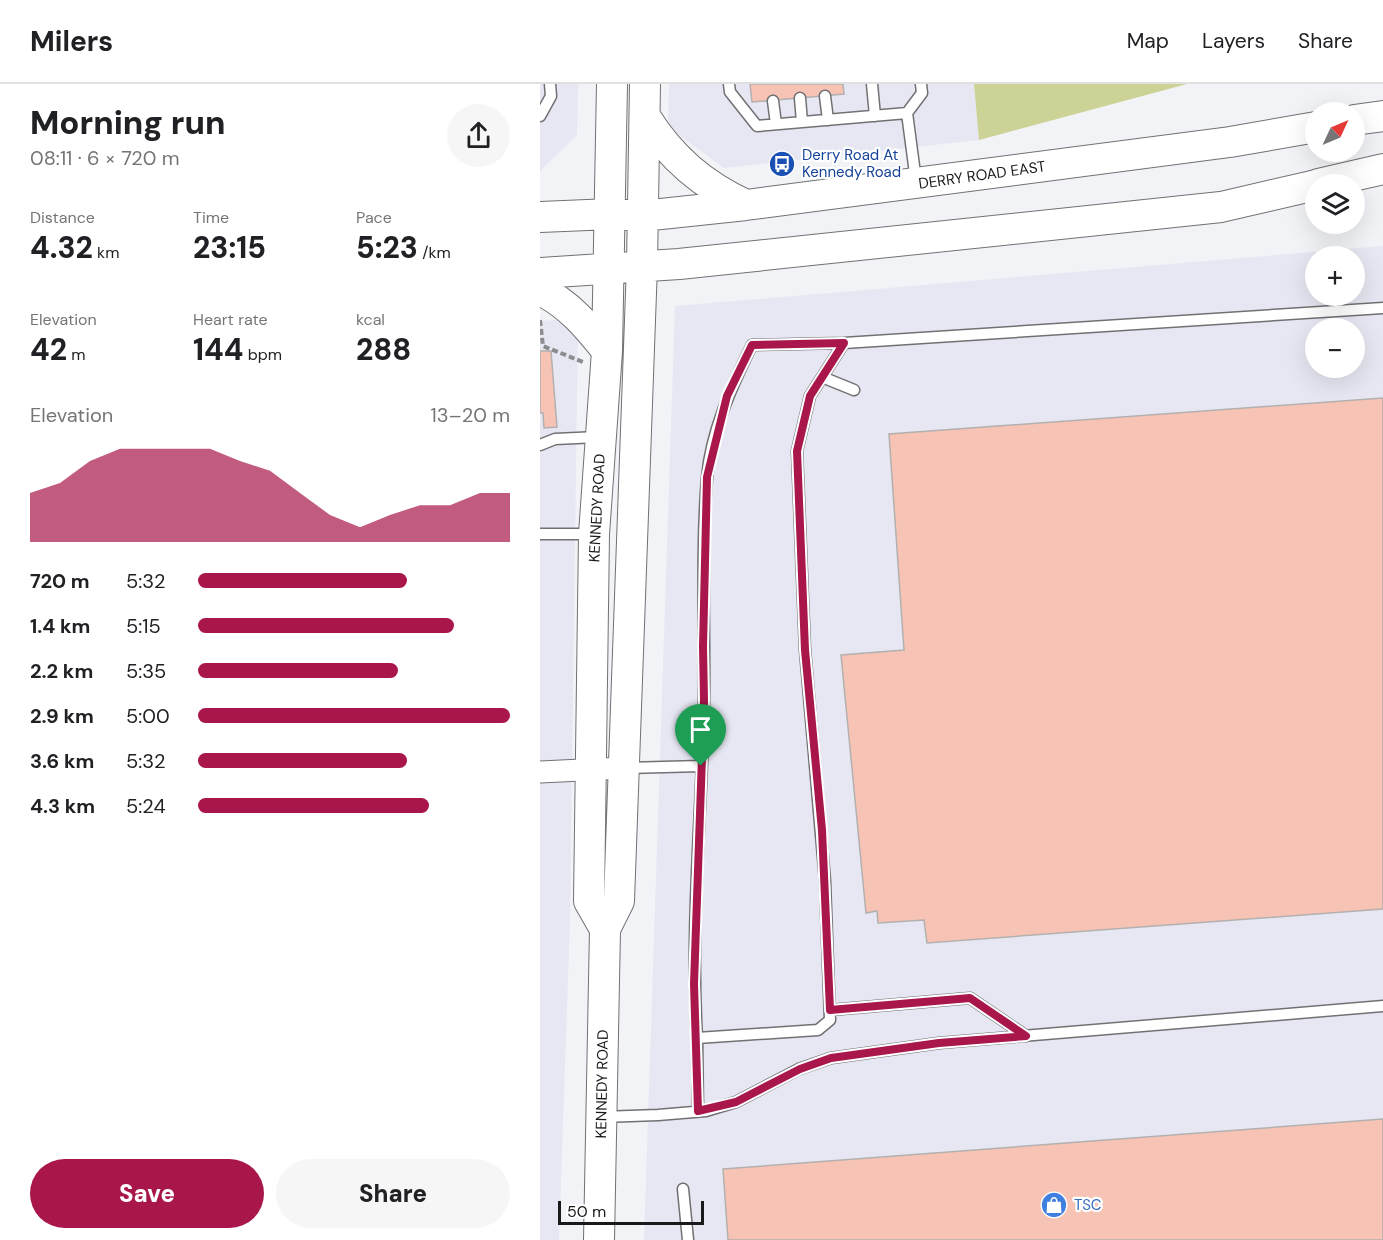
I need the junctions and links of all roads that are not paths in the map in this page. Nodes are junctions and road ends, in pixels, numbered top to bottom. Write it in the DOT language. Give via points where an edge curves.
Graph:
graph roads {
  1 [pos="550,84"];
  2 [pos="612,84"];
  3 [pos="645,84"];
  4 [pos="729,84"];
  5 [pos="872,84"];
  6 [pos="921,84"];
  7 [pos="825,96"];
  8 [pos="800,98"];
  9 [pos="773,100"];
  10 [pos="907,113"];
  11 [pos="540,116"];
  12 [pos="875,116"];
  13 [pos="1383,116"];
  14 [pos="646,118"];
  15 [pos="1365,118"];
  16 [pos="828,120"];
  17 [pos="802,122"];
  18 [pos="776,124"];
  19 [pos="1305,129"];
  20 [pos="1383,169"];
  21 [pos="1362,174"];
  22 [pos="917,184"];
  23 [pos="1305,188"];
  24 [pos="746,205"];
  25 [pos="611,214"];
  26 [pos="642,216"];
  27 [pos="540,217"];
  28 [pos="642,265"];
  29 [pos="609,267"];
  30 [pos="540,273"];
  31 [pos="540,290"];
  32 [pos="1383,308"];
  33 [pos="844,343"];
  34 [pos="595,357"];
  35 [pos="822,377"];
  36 [pos="854,390"];
  37 [pos="601,437"];
  38 [pos="540,445"];
  39 [pos="540,534"];
  40 [pos="594,534"];
  41 [pos="701,766"];
  42 [pos="623,768"];
  43 [pos="592,769"];
  44 [pos="540,772"];
  45 [pos="605,929"];
  46 [pos="1383,1006"];
  47 [pos="830,1010"];
  48 [pos="1026,1036"];
  49 [pos="697,1038"];
  50 [pos="698,1111"];
  51 [pos="602,1117"];
  52 [pos="684,1189"];
  53 [pos="599,1240"];
  54 [pos="688,1240"];
  1 -- 11 [label="lane" via="551,96"];
  2 -- 25 [label="main road, KENNEDY ROAD"];
  3 -- 14 [label="main road, KENNEDY ROAD"];
  4 -- 18 [label="lane" via="730,92 757,126"];
  5 -- 12 [label="lane"];
  6 -- 10 [label="lane" via="922,93"];
  7 -- 16 [label="lane"];
  8 -- 17 [label="lane"];
  9 -- 18 [label="lane"];
  10 -- 12 [label="lane"];
  10 -- 22 [label="lane"];
  12 -- 16 [label="lane"];
  13 -- 15 [label="main road"];
  14 -- 24 [label="main road" via="687,169"];
  14 -- 26 [label="main road, KENNEDY ROAD"];
  16 -- 17 [label="lane"];
  17 -- 18 [label="lane"];
  19 -- 22 [label="main road, DERRY ROAD EAST"];
  20 -- 21 [label="main road"];
  22 -- 24 [label="main road, DERRY ROAD EAST"];
  23 -- 28 [label="main road" via="1221,207"];
  24 -- 26 [label="main road, DERRY ROAD EAST"];
  25 -- 26 [label="main road, DERRY ROAD EAST"];
  25 -- 27 [label="main road, DERRY ROAD EAST"];
  25 -- 29 [label="main road, KENNEDY ROAD"];
  26 -- 28 [label="main road, KENNEDY ROAD"];
  28 -- 29 [label="main road"];
  28 -- 42 [label="main road, KENNEDY ROAD"];
  29 -- 30 [label="main road"];
  29 -- 34 [label="main road, KENNEDY ROAD"];
  31 -- 34 [label="main road" via="559,299 587,327"];
  32 -- 33 [label="lane"];
  33 -- 35 [label="lane"];
  33 -- 41 [label="lane" via="752,345 727,396 707,477"];
  34 -- 37 [label="main road, KENNEDY ROAD"];
  35 -- 36 [label="lane"];
  35 -- 47 [label="lane" via="810,396 797,451 797,495 805,650 825,871"];
  37 -- 38 [label="lane" via="555,439"];
  37 -- 40 [label="main road, KENNEDY ROAD"];
  39 -- 40 [label="lane"];
  40 -- 43 [label="main road, KENNEDY ROAD"];
  41 -- 42 [label="lane"];
  41 -- 49 [label="lane" via="694,962"];
  42 -- 43 [label="street"];
  42 -- 45 [label="main road, KENNEDY ROAD" via="619,901"];
  43 -- 44 [label="street"];
  43 -- 45 [label="main road, KENNEDY ROAD" via="589,901"];
  45 -- 51 [label="main road, KENNEDY ROAD"];
  46 -- 48 [label="lane"];
  47 -- 48 [label="lane" via="970,998"];
  47 -- 49 [label="lane" via="830,1020 818,1030"];
  48 -- 50 [label="lane" via="831,1058 800,1069 736,1102"];
  49 -- 50 [label="lane"];
  50 -- 51 [label="lane"];
  51 -- 53 [label="main road, KENNEDY ROAD"];
  52 -- 54 [label="lane"];
}
